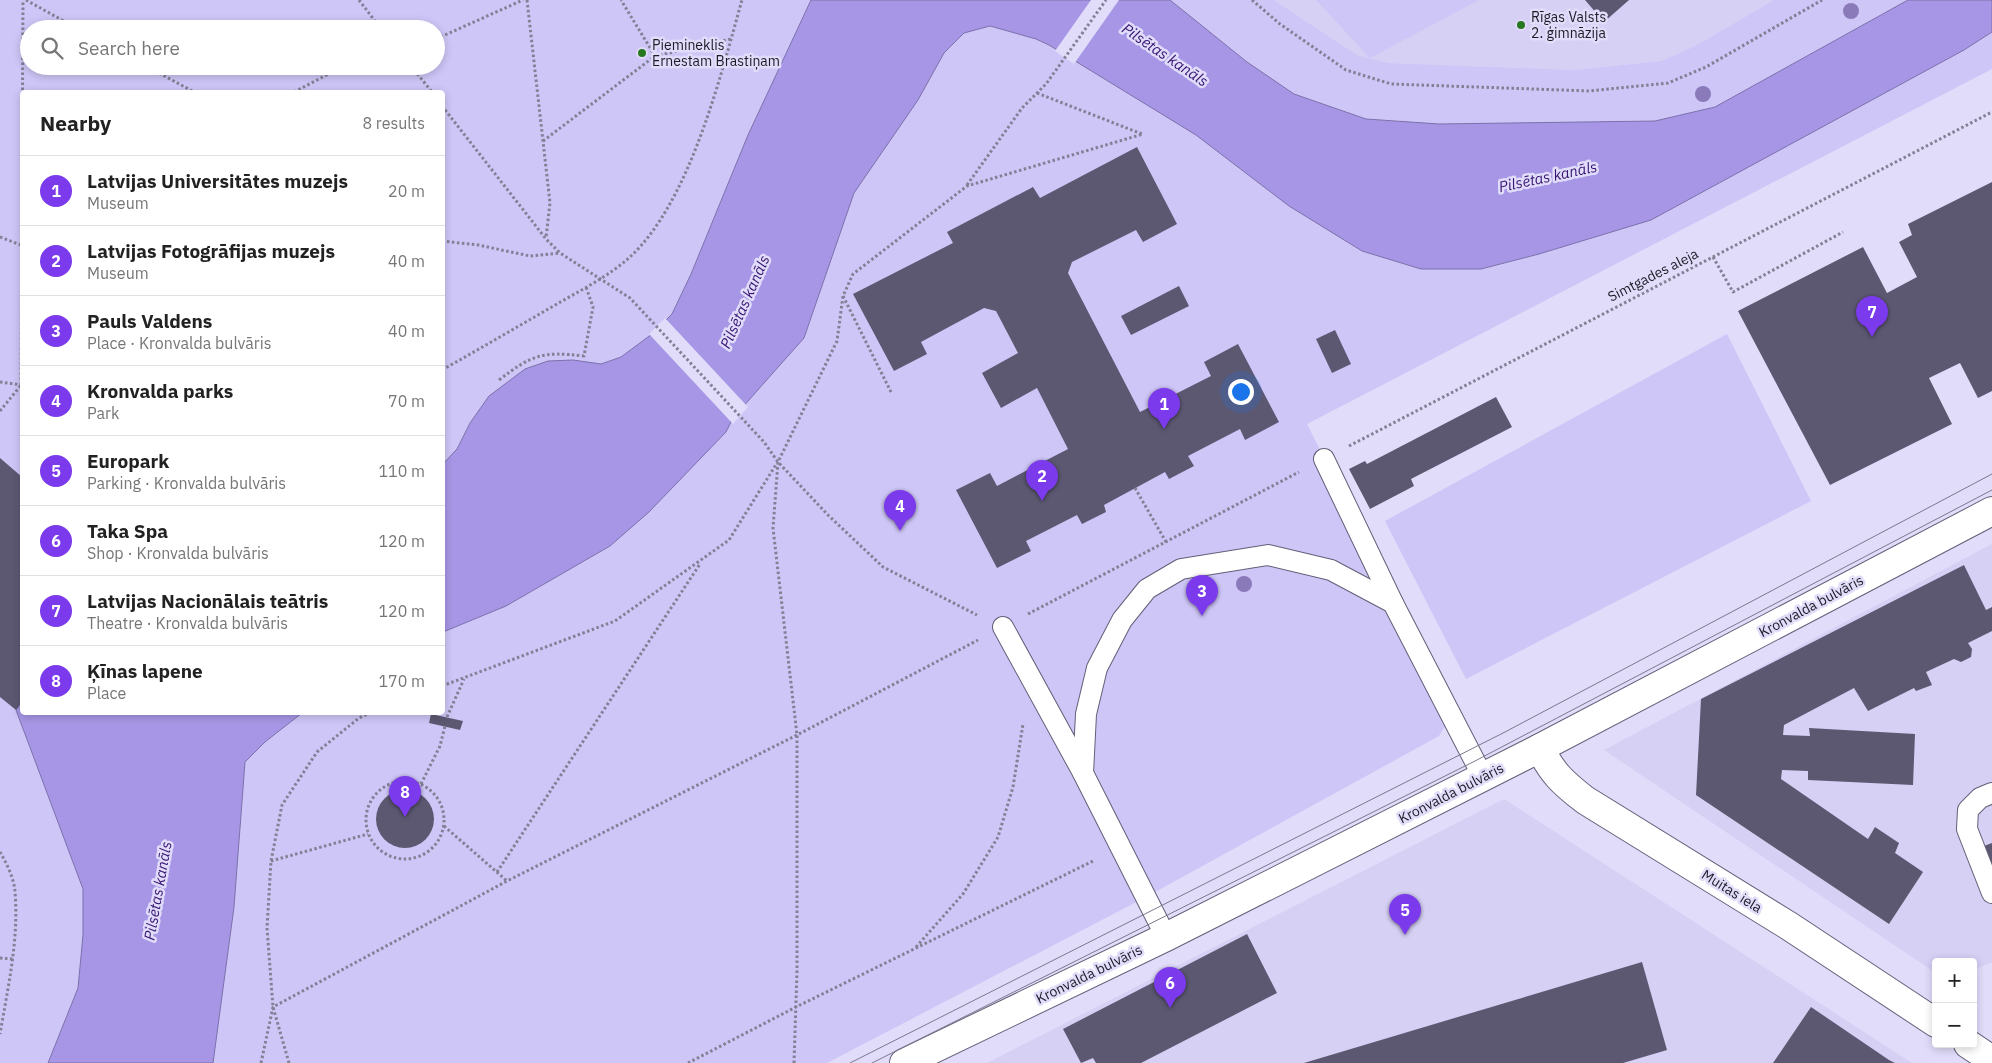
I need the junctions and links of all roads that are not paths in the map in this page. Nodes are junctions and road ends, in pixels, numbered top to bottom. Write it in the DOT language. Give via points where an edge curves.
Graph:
graph roads {
  1 [pos="1324,459"];
  2 [pos="1992,511"];
  3 [pos="1393,603"];
  4 [pos="1003,627"];
  5 [pos="1540,748"];
  6 [pos="1082,773"];
  7 [pos="1483,777"];
  8 [pos="1992,793"];
  9 [pos="1992,893"];
  10 [pos="1166,937"];
  11 [pos="1932,1020"];
  12 [pos="904,1063"];
  1 -- 3 [label="lane"];
  2 -- 5 [label="street, Kronvalda bulvāris"];
  3 -- 6 [label="lane" via="1331,570 1268,555 1181,569 1147,589 1122,620 1097,668 1086,714"];
  3 -- 7 [label="lane"];
  4 -- 6 [label="lane"];
  5 -- 7 [label="street, Kronvalda bulvāris"];
  5 -- 11 [label="street, Muitas iela" via="1562,782 1585,800 1789,926"];
  6 -- 10 [label="lane"];
  7 -- 10 [label="street, Kronvalda bulvāris"];
  8 -- 9 [label="lane" via="1980,798 1968,810 1966,829"];
  10 -- 12 [label="street, Kronvalda bulvāris"];
}
